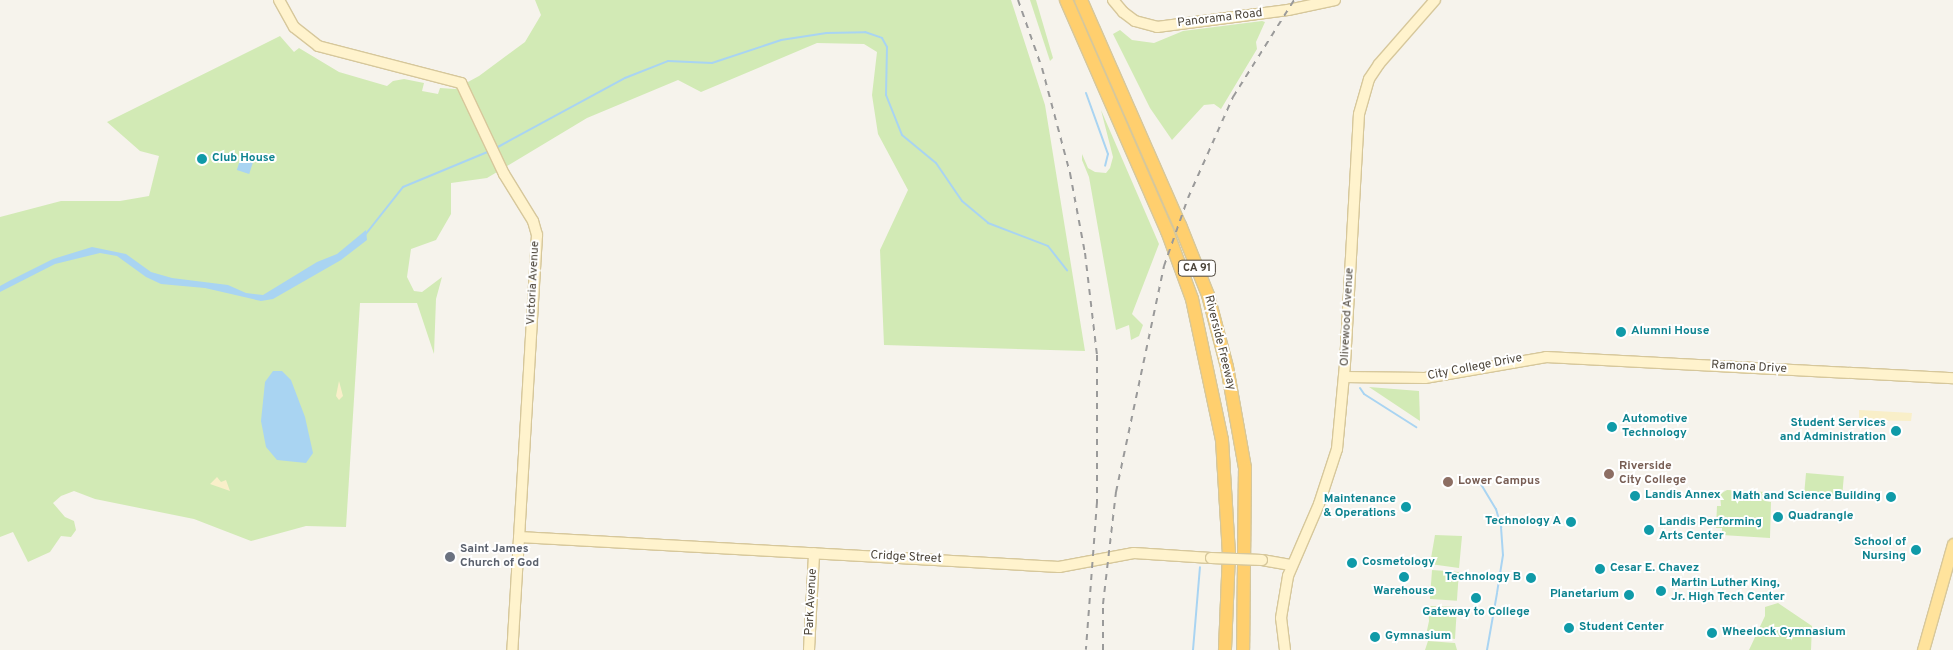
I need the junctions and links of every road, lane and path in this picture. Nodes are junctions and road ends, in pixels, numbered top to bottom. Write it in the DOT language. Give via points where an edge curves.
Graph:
graph roads {
  1 [pos="279,0"];
  2 [pos="1066,0"];
  3 [pos="1081,0"];
  4 [pos="1114,0"];
  5 [pos="1334,0"];
  6 [pos="1432,1"];
  7 [pos="1546,357"];
  8 [pos="1344,377"];
  9 [pos="1953,378"];
  10 [pos="519,537"];
  11 [pos="1953,544"];
  12 [pos="814,553"];
  13 [pos="1291,565"];
  14 [pos="512,650"];
  15 [pos="809,650"];
  16 [pos="1225,650"];
  17 [pos="1243,650"];
  18 [pos="1286,650"];
  19 [pos="1923,650"];
  1 -- 10 [label="street, Victoria Avenue" via="303,36 322,47 458,80 466,89 498,162 531,216 537,235"];
  2 -- 16 [label="highway, Riverside Freeway / CA 91" via="1167,231 1192,299 1222,440 1229,552"];
  3 -- 17 [label="highway, Riverside Freeway / CA 91" via="1208,295 1227,366 1245,468"];
  4 -- 5 [label="street, Panorama Road" via="1136,21 1157,27 1288,10"];
  6 -- 8 [label="street, Olivewood Avenue" via="1389,49 1369,79 1362,99"];
  7 -- 8 [label="street, City College Drive" via="1425,378"];
  7 -- 9 [label="street, Ramona Drive"];
  8 -- 13 [label="street, Olivewood Avenue" via="1333,467"];
  10 -- 12 [label="street, Cridge Street"];
  10 -- 14 [label="street, Victoria Avenue"];
  11 -- 19 [label="main road"];
  12 -- 13 [label="street, Cridge Street, bridge" via="1059,567 1134,553 1262,560"];
  12 -- 15 [label="street, Park Avenue"];
  13 -- 18 [label="street, Olivewood Avenue" via="1281,618"];
}
